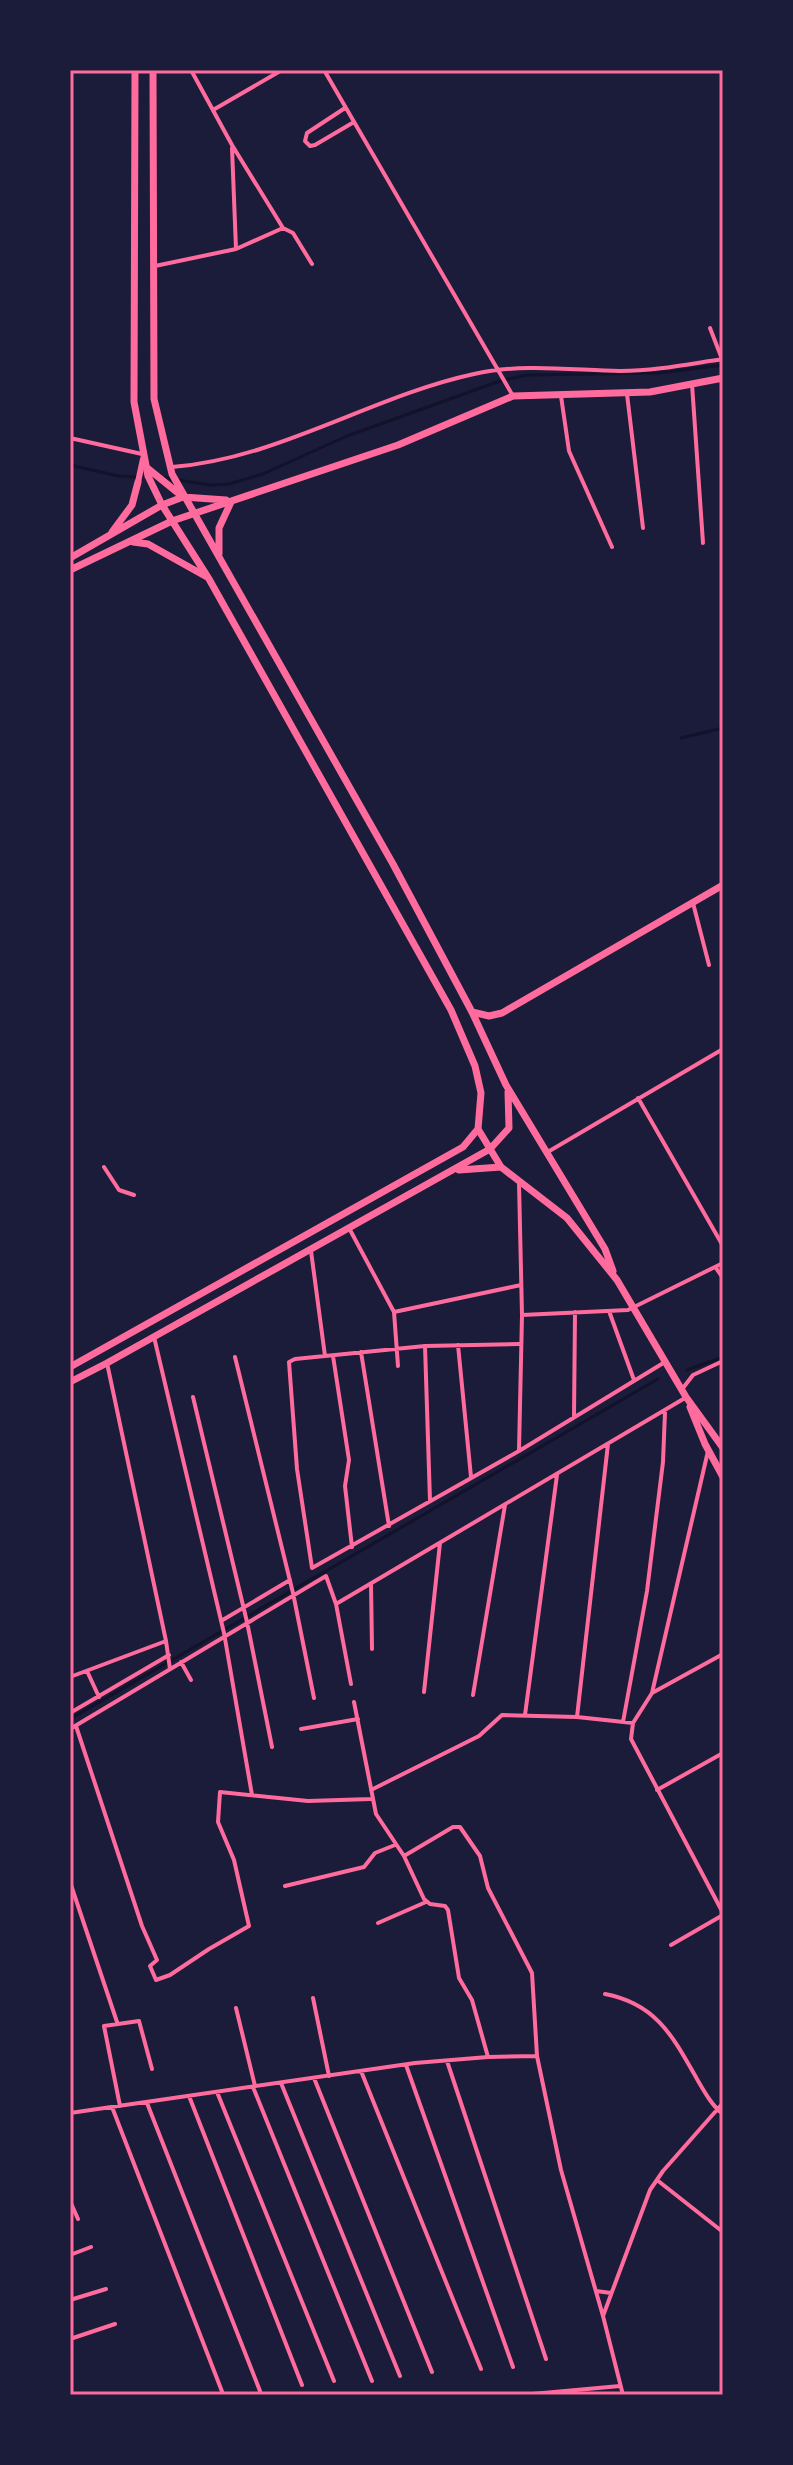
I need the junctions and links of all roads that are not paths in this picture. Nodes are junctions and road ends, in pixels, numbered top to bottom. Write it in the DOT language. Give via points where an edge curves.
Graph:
graph roads {
  1 [pos="135,70"];
  2 [pos="153,70"];
  3 [pos="191,70"];
  4 [pos="282,70"];
  5 [pos="324,70"];
  6 [pos="345,108"];
  7 [pos="213,110"];
  8 [pos="354,122"];
  9 [pos="232,145"];
  10 [pos="283,228"];
  11 [pos="236,249"];
  12 [pos="312,264"];
  13 [pos="155,266"];
  14 [pos="710,328"];
  15 [pos="722,359"];
  16 [pos="498,371"];
  17 [pos="723,378"];
  18 [pos="692,384"];
  19 [pos="511,392"];
  20 [pos="560,393"];
  21 [pos="627,394"];
  22 [pos="70,438"];
  23 [pos="171,470"];
  24 [pos="145,471"];
  25 [pos="183,497"];
  26 [pos="233,500"];
  27 [pos="162,505"];
  28 [pos="193,514"];
  29 [pos="172,521"];
  30 [pos="643,528"];
  31 [pos="108,537"];
  32 [pos="130,542"];
  33 [pos="703,543"];
  34 [pos="612,547"];
  35 [pos="71,554"];
  36 [pos="220,560"];
  37 [pos="70,570"];
  38 [pos="209,579"];
  39 [pos="723,885"];
  40 [pos="693,903"];
  41 [pos="709,965"];
  42 [pos="472,1012"];
  43 [pos="721,1050"];
  44 [pos="723,1058"];
  45 [pos="506,1085"];
  46 [pos="638,1098"];
  47 [pos="478,1129"];
  48 [pos="490,1149"];
  49 [pos="546,1153"];
  50 [pos="104,1167"];
  51 [pos="501,1167"];
  52 [pos="451,1171"];
  53 [pos="519,1181"];
  54 [pos="134,1195"];
  55 [pos="349,1228"];
  56 [pos="723,1246"];
  57 [pos="311,1249"];
  58 [pos="723,1263"];
  59 [pos="716,1268"];
  60 [pos="723,1278"];
  61 [pos="617,1280"];
  62 [pos="521,1285"];
  63 [pos="634,1308"];
  64 [pos="609,1311"];
  65 [pos="394,1312"];
  66 [pos="575,1312"];
  67 [pos="522,1315"];
  68 [pos="154,1337"];
  69 [pos="519,1344"];
  70 [pos="458,1345"];
  71 [pos="425,1346"];
  72 [pos="398,1348"];
  73 [pos="361,1352"];
  74 [pos="333,1355"];
  75 [pos="325,1356"];
  76 [pos="235,1357"];
  77 [pos="723,1361"];
  78 [pos="665,1362"];
  79 [pos="107,1363"];
  80 [pos="398,1366"];
  81 [pos="71,1375"];
  82 [pos="634,1381"];
  83 [pos="684,1394"];
  84 [pos="193,1397"];
  85 [pos="665,1410"];
  86 [pos="574,1417"];
  87 [pos="608,1444"];
  88 [pos="723,1448"];
  89 [pos="519,1451"];
  90 [pos="708,1451"];
  91 [pos="557,1475"];
  92 [pos="471,1477"];
  93 [pos="723,1477"];
  94 [pos="430,1501"];
  95 [pos="505,1505"];
  96 [pos="389,1526"];
  97 [pos="440,1543"];
  98 [pos="352,1547"];
  99 [pos="321,1565"];
  100 [pos="326,1575"];
  101 [pos="290,1582"];
  102 [pos="371,1583"];
  103 [pos="294,1594"];
  104 [pos="336,1604"];
  105 [pos="243,1610"];
  106 [pos="247,1621"];
  107 [pos="221,1622"];
  108 [pos="224,1634"];
  109 [pos="166,1641"];
  110 [pos="372,1649"];
  111 [pos="723,1654"];
  112 [pos="169,1656"];
  113 [pos="181,1662"];
  114 [pos="170,1669"];
  115 [pos="87,1671"];
  116 [pos="70,1677"];
  117 [pos="191,1680"];
  118 [pos="351,1684"];
  119 [pos="424,1692"];
  120 [pos="652,1693"];
  121 [pos="473,1695"];
  122 [pos="99,1697"];
  123 [pos="314,1698"];
  124 [pos="354,1702"];
  125 [pos="70,1713"];
  126 [pos="525,1715"];
  127 [pos="577,1717"];
  128 [pos="358,1719"];
  129 [pos="623,1722"];
  130 [pos="633,1723"];
  131 [pos="76,1726"];
  132 [pos="70,1729"];
  133 [pos="301,1729"];
  134 [pos="272,1747"];
  135 [pos="723,1753"];
  136 [pos="371,1790"];
  137 [pos="657,1790"];
  138 [pos="252,1795"];
  139 [pos="371,1799"];
  140 [pos="395,1845"];
  141 [pos="404,1856"];
  142 [pos="70,1882"];
  143 [pos="285,1886"];
  144 [pos="426,1902"];
  145 [pos="723,1914"];
  146 [pos="378,1923"];
  147 [pos="671,1945"];
  148 [pos="605,1994"];
  149 [pos="313,1998"];
  150 [pos="236,2008"];
  151 [pos="117,2022"];
  152 [pos="537,2056"];
  153 [pos="488,2057"];
  154 [pos="447,2061"];
  155 [pos="406,2065"];
  156 [pos="152,2069"];
  157 [pos="361,2071"];
  158 [pos="329,2076"];
  159 [pos="314,2078"];
  160 [pos="281,2083"];
  161 [pos="254,2086"];
  162 [pos="217,2092"];
  163 [pos="189,2096"];
  164 [pos="147,2102"];
  165 [pos="723,2103"];
  166 [pos="120,2106"];
  167 [pos="112,2107"];
  168 [pos="717,2110"];
  169 [pos="70,2113"];
  170 [pos="723,2114"];
  171 [pos="657,2180"];
  172 [pos="70,2201"];
  173 [pos="78,2219"];
  174 [pos="723,2232"];
  175 [pos="91,2247"];
  176 [pos="70,2255"];
  177 [pos="106,2289"];
  178 [pos="596,2291"];
  179 [pos="611,2293"];
  180 [pos="70,2300"];
  181 [pos="603,2316"];
  182 [pos="115,2324"];
  183 [pos="70,2339"];
  184 [pos="546,2359"];
  185 [pos="513,2367"];
  186 [pos="481,2369"];
  187 [pos="432,2372"];
  188 [pos="400,2376"];
  189 [pos="334,2381"];
  190 [pos="372,2381"];
  191 [pos="302,2385"];
  192 [pos="620,2386"];
  193 [pos="260,2391"];
  194 [pos="223,2394"];
  195 [pos="521,2395"];
  196 [pos="623,2395"];
  1 -- 24 [label="main road" via="134,402"];
  2 -- 13 [label="main road"];
  3 -- 7 [label="street"];
  4 -- 7 [label="street"];
  5 -- 6 [label="street"];
  6 -- 8 [label="street"];
  6 -- 8 [label="street" via="307,133 305,141 315,145"];
  7 -- 9 [label="street"];
  8 -- 16 [label="street"];
  9 -- 10 [label="street"];
  9 -- 11 [label="street"];
  10 -- 11 [label="street"];
  10 -- 12 [label="street" via="293,233"];
  11 -- 13 [label="street"];
  13 -- 23 [label="main road" via="154,399"];
  14 -- 15 [label="street"];
  15 -- 16 [label="street" via="639,371 561,366"];
  16 -- 19 [label="street"];
  16 -- 23 [label="street" via="440,382 222,459"];
  17 -- 18 [label="main road"];
  18 -- 21 [label="main road"];
  18 -- 33 [label="street"];
  19 -- 20 [label="main road"];
  19 -- 26 [label="main road" via="398,445"];
  20 -- 21 [label="main road"];
  20 -- 34 [label="street" via="568,447"];
  21 -- 30 [label="street"];
  22 -- 24 [label="street"];
  23 -- 25 [label="main road"];
  24 -- 25 [label="main road"];
  24 -- 27 [label="main road"];
  24 -- 31 [label="main road" via="132,505"];
  25 -- 26 [label="main road"];
  25 -- 27 [label="main road"];
  25 -- 28 [label="main road"];
  26 -- 28 [label="main road"];
  26 -- 36 [label="main road" via="219,528"];
  27 -- 29 [label="main road"];
  27 -- 31 [label="main road"];
  28 -- 29 [label="main road"];
  28 -- 36 [label="main road"];
  29 -- 32 [label="main road"];
  29 -- 38 [label="main road"];
  31 -- 35 [label="main road"];
  32 -- 37 [label="main road"];
  32 -- 38 [label="main road" via="148,544"];
  36 -- 42 [label="main road"];
  38 -- 47 [label="main road" via="451,1010 475,1066 481,1093"];
  39 -- 40 [label="main road"];
  40 -- 41 [label="street"];
  40 -- 42 [label="main road" via="502,1013"];
  42 -- 45 [label="main road"];
  43 -- 44 [label="street"];
  43 -- 46 [label="street"];
  45 -- 48 [label="main road" via="509,1128"];
  45 -- 49 [label="main road"];
  46 -- 49 [label="street"];
  46 -- 56 [label="street"];
  47 -- 48 [label="main road"];
  47 -- 81 [label="main road" via="463,1147"];
  48 -- 51 [label="main road"];
  48 -- 52 [label="main road"];
  49 -- 61 [label="main road" via="605,1249"];
  50 -- 54 [label="street" via="119,1190"];
  51 -- 52 [label="main road"];
  51 -- 53 [label="main road"];
  52 -- 55 [label="main road"];
  53 -- 61 [label="main road" via="567,1218"];
  53 -- 62 [label="street"];
  55 -- 57 [label="main road"];
  55 -- 65 [label="street"];
  57 -- 68 [label="main road"];
  57 -- 75 [label="street"];
  58 -- 59 [label="street"];
  59 -- 60 [label="street"];
  59 -- 63 [label="street"];
  61 -- 63 [label="main road"];
  62 -- 65 [label="street"];
  62 -- 67 [label="street"];
  63 -- 64 [label="street"];
  63 -- 78 [label="main road"];
  64 -- 66 [label="street"];
  64 -- 82 [label="street"];
  65 -- 72 [label="street"];
  66 -- 67 [label="street"];
  66 -- 86 [label="street"];
  67 -- 69 [label="street"];
  68 -- 79 [label="main road"];
  68 -- 107 [label="street"];
  69 -- 70 [label="street"];
  69 -- 89 [label="street"];
  70 -- 71 [label="street"];
  70 -- 92 [label="street"];
  71 -- 72 [label="street"];
  71 -- 94 [label="street"];
  72 -- 73 [label="street"];
  72 -- 80 [label="street"];
  73 -- 74 [label="street"];
  73 -- 96 [label="street"];
  74 -- 75 [label="street"];
  74 -- 98 [label="street" via="349,1460 345,1486"];
  75 -- 99 [label="street" via="287,1365 313,1568"];
  76 -- 101 [label="street"];
  77 -- 83 [label="street" via="693,1375"];
  78 -- 82 [label="street"];
  78 -- 83 [label="main road"];
  79 -- 81 [label="main road"];
  79 -- 109 [label="street"];
  82 -- 86 [label="street"];
  83 -- 85 [label="street"];
  83 -- 88 [label="main road"];
  83 -- 90 [label="main road"];
  84 -- 105 [label="street"];
  85 -- 87 [label="street"];
  85 -- 129 [label="street" via="647,1591"];
  86 -- 89 [label="street"];
  87 -- 91 [label="street"];
  87 -- 127 [label="street"];
  89 -- 92 [label="street"];
  90 -- 93 [label="main road"];
  90 -- 120 [label="street"];
  91 -- 95 [label="street"];
  91 -- 126 [label="street"];
  92 -- 94 [label="street"];
  94 -- 96 [label="street"];
  95 -- 97 [label="street"];
  95 -- 121 [label="street"];
  96 -- 98 [label="street"];
  97 -- 102 [label="street"];
  97 -- 119 [label="street"];
  98 -- 99 [label="street"];
  99 -- 100 [label="street"];
  100 -- 103 [label="street"];
  100 -- 104 [label="street"];
  101 -- 103 [label="street"];
  101 -- 105 [label="street"];
  102 -- 104 [label="street"];
  102 -- 110 [label="street"];
  103 -- 106 [label="street"];
  103 -- 123 [label="street"];
  104 -- 118 [label="street"];
  105 -- 106 [label="street"];
  105 -- 107 [label="street"];
  106 -- 108 [label="street"];
  106 -- 134 [label="street"];
  107 -- 108 [label="street"];
  108 -- 113 [label="street"];
  108 -- 138 [label="street"];
  109 -- 112 [label="street"];
  109 -- 115 [label="street"];
  111 -- 120 [label="street"];
  112 -- 114 [label="street"];
  112 -- 122 [label="street"];
  113 -- 114 [label="street"];
  113 -- 117 [label="street"];
  114 -- 131 [label="street"];
  115 -- 116 [label="street"];
  115 -- 122 [label="street"];
  120 -- 130 [label="street"];
  122 -- 125 [label="street"];
  124 -- 128 [label="street"];
  126 -- 127 [label="street"];
  126 -- 136 [label="street" via="499,1717 479,1736"];
  127 -- 129 [label="street"];
  128 -- 133 [label="street"];
  128 -- 136 [label="street"];
  129 -- 130 [label="street"];
  130 -- 137 [label="street" via="631,1739"];
  131 -- 132 [label="street"];
  131 -- 138 [label="street" via="157,1960 150,1966 156,1980 249,1926 217,1811 221,1791"];
  135 -- 137 [label="street"];
  136 -- 139 [label="street"];
  137 -- 145 [label="street"];
  138 -- 139 [label="street" via="308,1801"];
  139 -- 140 [label="street"];
  140 -- 141 [label="street"];
  140 -- 143 [label="street" via="375,1853 364,1867"];
  141 -- 144 [label="street"];
  141 -- 152 [label="street" via="455,1826 475,1847 488,1888 532,1973"];
  142 -- 151 [label="street"];
  144 -- 146 [label="street"];
  144 -- 153 [label="street" via="448,1910 459,1978 472,2000"];
  145 -- 147 [label="street"];
  148 -- 168 [label="street" via="626,1998 661,2022"];
  149 -- 158 [label="street"];
  150 -- 161 [label="street"];
  151 -- 156 [label="street" via="140,2022"];
  151 -- 166 [label="street" via="104,2027"];
  152 -- 153 [label="street"];
  152 -- 178 [label="street" via="561,2170"];
  153 -- 154 [label="street"];
  154 -- 155 [label="street"];
  154 -- 184 [label="street"];
  155 -- 157 [label="street"];
  155 -- 185 [label="street"];
  157 -- 158 [label="street"];
  157 -- 186 [label="street"];
  158 -- 159 [label="street"];
  159 -- 160 [label="street"];
  159 -- 187 [label="street"];
  160 -- 161 [label="street"];
  160 -- 188 [label="street"];
  161 -- 162 [label="street"];
  161 -- 190 [label="street"];
  162 -- 163 [label="street"];
  162 -- 189 [label="street"];
  163 -- 164 [label="street"];
  163 -- 191 [label="street"];
  164 -- 166 [label="street"];
  164 -- 193 [label="street"];
  165 -- 168 [label="street"];
  166 -- 167 [label="street"];
  167 -- 169 [label="street"];
  167 -- 194 [label="street"];
  168 -- 170 [label="street"];
  168 -- 171 [label="street"];
  171 -- 174 [label="street"];
  171 -- 179 [label="street"];
  172 -- 173 [label="street"];
  175 -- 176 [label="street"];
  177 -- 180 [label="street"];
  178 -- 179 [label="street"];
  178 -- 181 [label="street"];
  179 -- 181 [label="street"];
  181 -- 192 [label="street"];
  182 -- 183 [label="street"];
  192 -- 195 [label="street"];
  192 -- 196 [label="street"];
}
